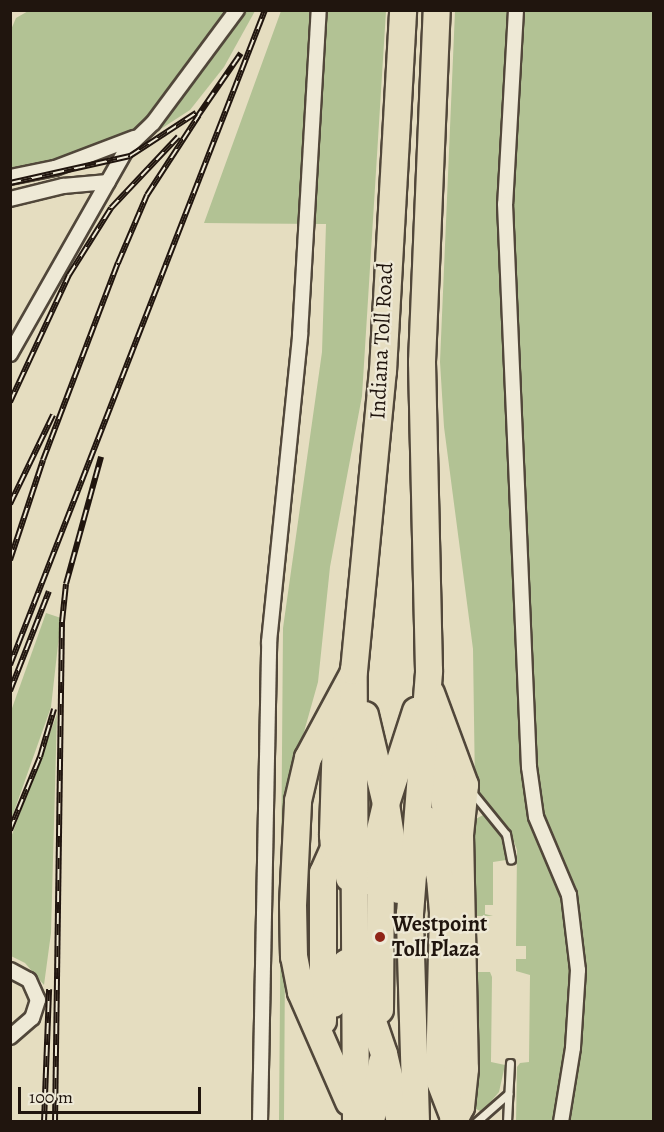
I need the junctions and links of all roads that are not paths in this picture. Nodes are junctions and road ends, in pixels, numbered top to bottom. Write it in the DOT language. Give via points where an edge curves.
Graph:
graph roads {
  1 [pos="237,10"];
  2 [pos="319,10"];
  3 [pos="403,10"];
  4 [pos="437,10"];
  5 [pos="516,10"];
  6 [pos="143,133"];
  7 [pos="10,177"];
  8 [pos="108,182"];
  9 [pos="10,199"];
  10 [pos="10,340"];
  11 [pos="11,354"];
  12 [pos="354,671"];
  13 [pos="429,678"];
  14 [pos="338,703"];
  15 [pos="431,725"];
  16 [pos="465,785"];
  17 [pos="386,804"];
  18 [pos="418,807"];
  19 [pos="460,835"];
  20 [pos="335,841"];
  21 [pos="424,851"];
  22 [pos="511,860"];
  23 [pos="453,867"];
  24 [pos="437,898"];
  25 [pos="10,970"];
  26 [pos="10,1037"];
  27 [pos="326,1049"];
  28 [pos="384,1053"];
  29 [pos="510,1062"];
  30 [pos="339,1072"];
  31 [pos="508,1093"];
  32 [pos="448,1109"];
  33 [pos="356,1121"];
  34 [pos="260,1122"];
  35 [pos="400,1122"];
  36 [pos="416,1122"];
  37 [pos="507,1122"];
  38 [pos="561,1122"];
  1 -- 6 [label="street"];
  2 -- 34 [label="street" via="300,335 268,642"];
  3 -- 12 [label="highway, Indiana Toll Road" via="383,371"];
  4 -- 13 [label="highway, Indiana Toll Road" via="422,362"];
  5 -- 38 [label="street" via="505,204 529,767 536,817 569,896 578,970 573,1048"];
  6 -- 7 [label="street" via="84,159"];
  6 -- 8 [label="street" via="127,148"];
  8 -- 9 [label="street" via="63,186"];
  8 -- 11 [label="street"];
  10 -- 11 [label="street"];
  12 -- 14 [label="highway"];
  12 -- 17 [label="highway"];
  12 -- 33 [label="highway"];
  13 -- 15 [label="highway"];
  13 -- 16 [label="highway" via="435,712 445,728"];
  13 -- 17 [label="highway"];
  14 -- 20 [label="highway"];
  14 -- 27 [label="highway" via="308,758 298,801 294,883 294,957 300,992"];
  15 -- 16 [label="lane"];
  15 -- 18 [label="highway"];
  15 -- 23 [label="highway"];
  16 -- 19 [label="highway"];
  16 -- 22 [label="lane" via="506,834"];
  17 -- 28 [label="highway" via="368,882 367,1004"];
  18 -- 21 [label="highway"];
  18 -- 24 [label="highway" via="432,835"];
  18 -- 32 [label="highway" via="410,914"];
  19 -- 23 [label="highway"];
  19 -- 32 [label="highway" via="465,1069"];
  20 -- 27 [label="highway" via="323,873"];
  20 -- 30 [label="highway" via="350,874 345,986 333,1004"];
  21 -- 24 [label="highway"];
  21 -- 32 [label="highway" via="420,1059"];
  23 -- 24 [label="highway"];
  23 -- 32 [label="highway"];
  24 -- 32 [label="highway" via="444,961 438,1065"];
  25 -- 26 [label="street" via="29,980 38,1000 32,1018"];
  27 -- 30 [label="highway"];
  27 -- 33 [label="highway"];
  28 -- 33 [label="highway"];
  28 -- 35 [label="highway"];
  29 -- 31 [label="lane"];
  30 -- 33 [label="highway"];
  31 -- 32 [label="lane"];
  31 -- 37 [label="lane"];
  32 -- 36 [label="highway"];
}
